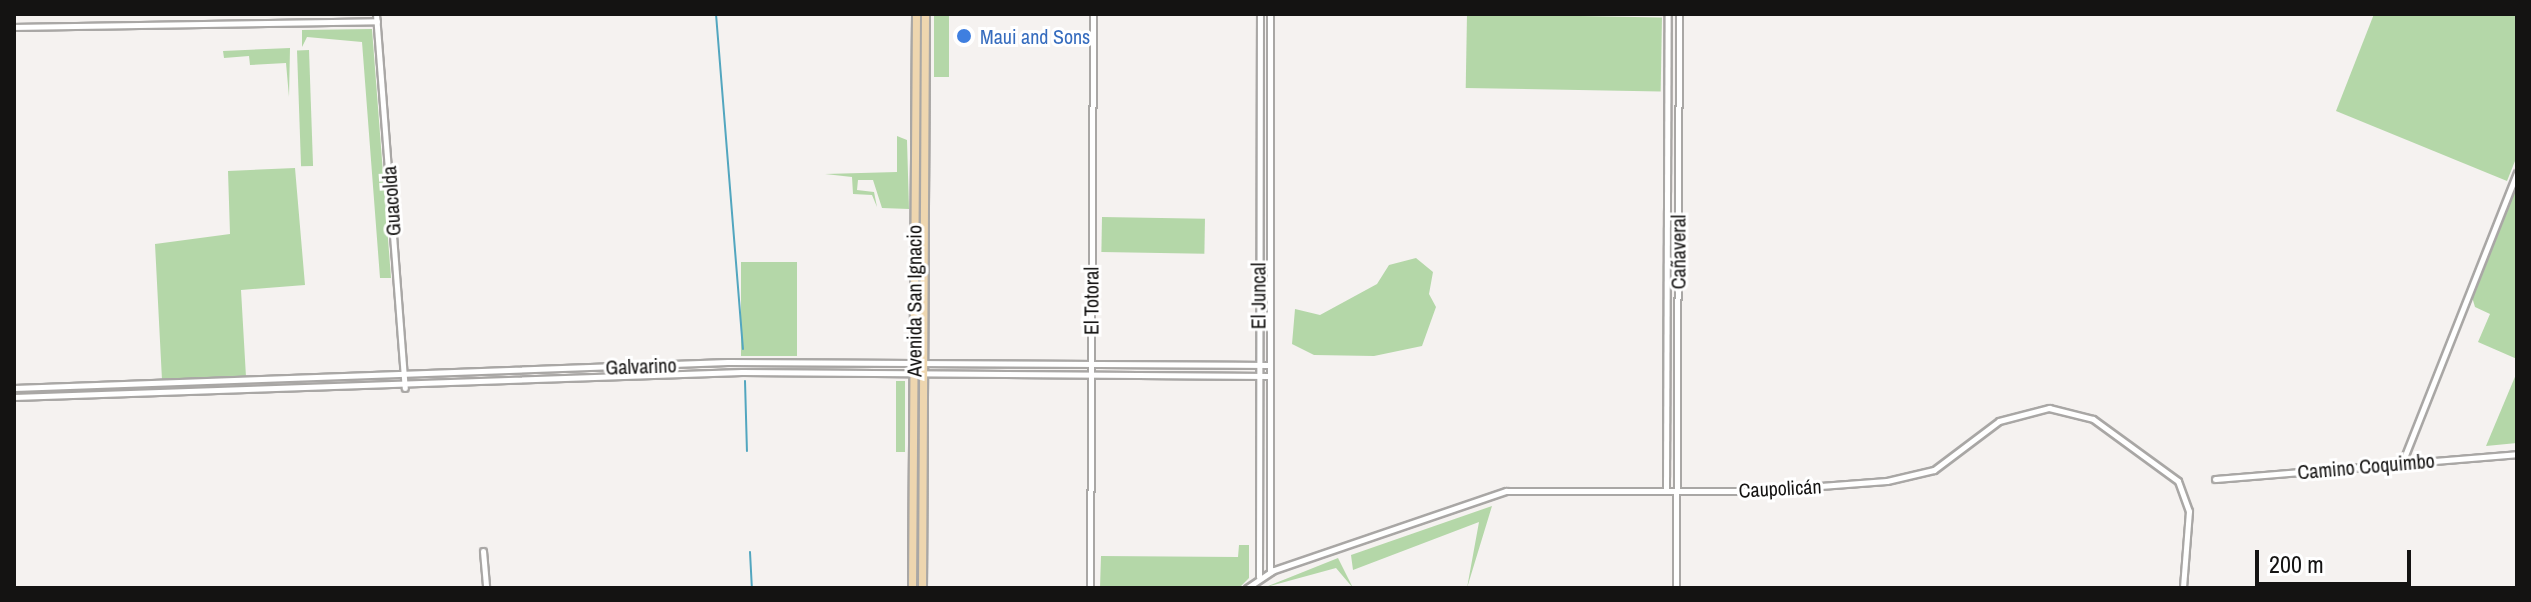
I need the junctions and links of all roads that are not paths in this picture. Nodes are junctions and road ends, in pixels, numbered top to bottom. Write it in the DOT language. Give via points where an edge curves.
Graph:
graph roads {
  1 [pos="916,14"];
  2 [pos="925,14"];
  3 [pos="1093,14"];
  4 [pos="1260,14"];
  5 [pos="1270,14"];
  6 [pos="1668,14"];
  7 [pos="1679,14"];
  8 [pos="376,18"];
  9 [pos="14,27"];
  10 [pos="915,40"];
  11 [pos="925,40"];
  12 [pos="2517,173"];
  13 [pos="914,246"];
  14 [pos="924,247"];
  15 [pos="750,362"];
  16 [pos="913,363"];
  17 [pos="924,363"];
  18 [pos="1090,364"];
  19 [pos="1258,365"];
  20 [pos="1268,365"];
  21 [pos="572,369"];
  22 [pos="751,372"];
  23 [pos="913,373"];
  24 [pos="924,373"];
  25 [pos="1090,374"];
  26 [pos="1258,375"];
  27 [pos="1268,376"];
  28 [pos="404,377"];
  29 [pos="570,380"];
  30 [pos="14,388"];
  31 [pos="405,388"];
  32 [pos="14,397"];
  33 [pos="913,424"];
  34 [pos="923,424"];
  35 [pos="2517,454"];
  36 [pos="2402,463"];
  37 [pos="2215,479"];
  38 [pos="1666,489"];
  39 [pos="1676,489"];
  40 [pos="483,551"];
  41 [pos="1270,572"];
  42 [pos="1259,577"];
  43 [pos="486,588"];
  44 [pos="912,588"];
  45 [pos="922,588"];
  46 [pos="1090,588"];
  47 [pos="1247,588"];
  48 [pos="1676,588"];
  49 [pos="2183,588"];
  1 -- 10 [label="main road, Avenida San Ignacio"];
  2 -- 11 [label="main road, Avenida San Ignacio"];
  3 -- 18 [label="street, El Totoral"];
  4 -- 19 [label="street, El Juncal"];
  5 -- 20 [label="street, El Juncal"];
  6 -- 38 [label="street, Cañaveral"];
  7 -- 39 [label="street, Cañaveral"];
  8 -- 9 [label="street"];
  8 -- 28 [label="street, Guacolda"];
  10 -- 11 [label="main road"];
  10 -- 13 [label="main road, Avenida San Ignacio"];
  11 -- 14 [label="main road, Avenida San Ignacio"];
  12 -- 36 [label="street"];
  13 -- 14 [label="main road"];
  13 -- 16 [label="main road, Avenida San Ignacio"];
  14 -- 17 [label="main road, Avenida San Ignacio"];
  15 -- 16 [label="street, Galvarino"];
  15 -- 21 [label="street, Galvarino"];
  15 -- 22 [label="street"];
  16 -- 17 [label="street, Galvarino"];
  16 -- 23 [label="main road, Avenida San Ignacio"];
  17 -- 18 [label="street, Galvarino"];
  17 -- 24 [label="main road, Avenida San Ignacio"];
  18 -- 19 [label="street, Galvarino"];
  18 -- 25 [label="street, El Totoral"];
  19 -- 20 [label="street, Galvarino"];
  19 -- 26 [label="street, El Juncal"];
  20 -- 27 [label="street, El Juncal"];
  21 -- 28 [label="street, Galvarino"];
  21 -- 29 [label="street"];
  22 -- 23 [label="street, Galvarino"];
  22 -- 29 [label="street, Galvarino"];
  23 -- 24 [label="street, Galvarino"];
  23 -- 33 [label="main road, Avenida San Ignacio"];
  24 -- 25 [label="street, Galvarino"];
  24 -- 34 [label="main road, Avenida San Ignacio"];
  25 -- 26 [label="street, Galvarino"];
  25 -- 46 [label="street, El Totoral"];
  26 -- 27 [label="street, Galvarino"];
  26 -- 42 [label="street, El Juncal"];
  27 -- 41 [label="street, El Juncal"];
  28 -- 30 [label="street, Galvarino"];
  28 -- 31 [label="street, Guacolda"];
  29 -- 31 [label="street, Galvarino"];
  31 -- 32 [label="street, Galvarino"];
  33 -- 34 [label="main road"];
  33 -- 44 [label="main road, Avenida San Ignacio"];
  34 -- 45 [label="main road, Avenida San Ignacio"];
  35 -- 36 [label="street, Camino Coquimbo"];
  36 -- 37 [label="street, Camino Coquimbo"];
  38 -- 39 [label="street, Caupolicán"];
  38 -- 41 [label="street, Caupolicán" via="1506,491"];
  39 -- 48 [label="street, Cañaveral"];
  39 -- 49 [label="street, Caupolicán" via="1764,491 1910,478 1947,463 2010,415 2063,409 2099,423 2178,481 2189,511"];
  40 -- 43 [label="street"];
  41 -- 42 [label="street, Caupolicán"];
  42 -- 47 [label="street, Caupolicán"];
}
